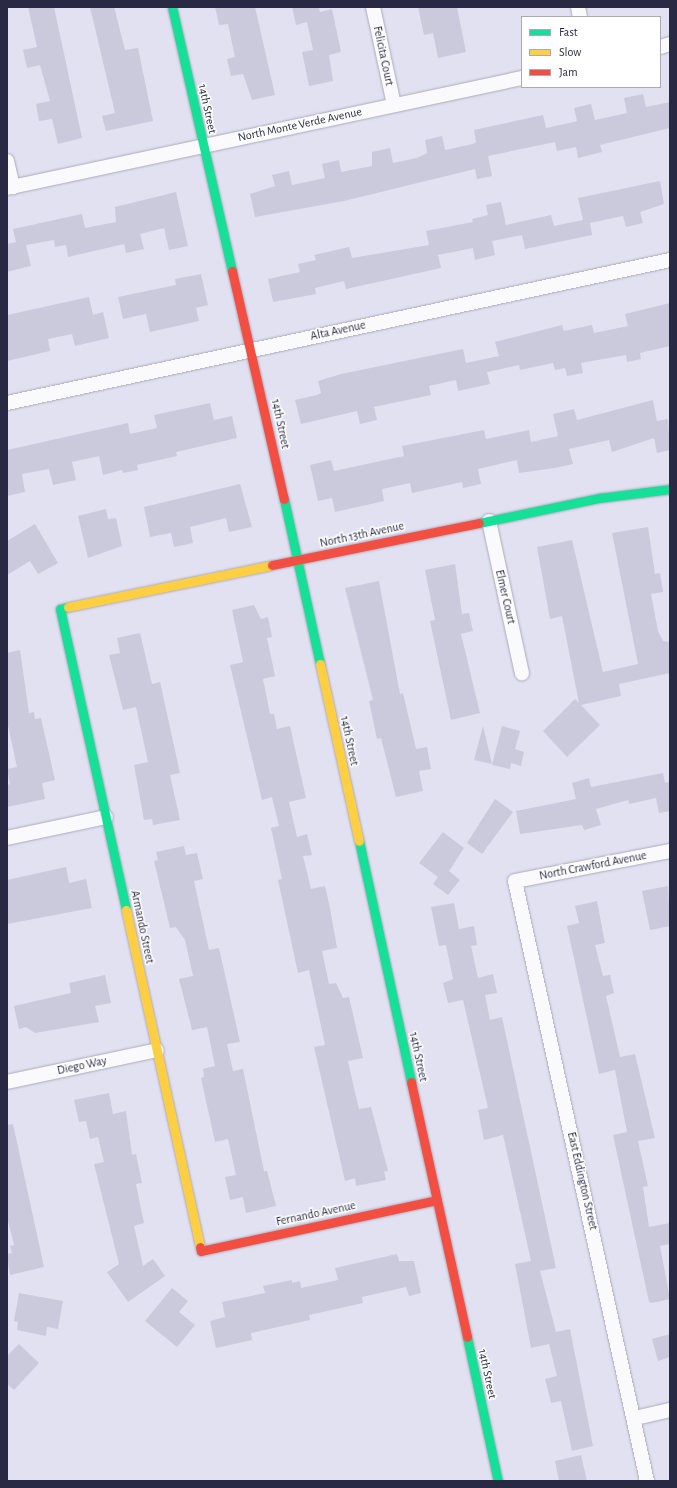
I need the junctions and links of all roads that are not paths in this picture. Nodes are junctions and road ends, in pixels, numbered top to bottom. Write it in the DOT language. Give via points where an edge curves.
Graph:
graph roads {
  1 [pos="172,7"];
  2 [pos="373,7"];
  3 [pos="521,78"];
  4 [pos="394,105"];
  5 [pos="203,146"];
  6 [pos="7,161"];
  7 [pos="10,187"];
  8 [pos="670,260"];
  9 [pos="252,350"];
  10 [pos="7,403"];
  11 [pos="670,489"];
  12 [pos="489,521"];
  13 [pos="297,560"];
  14 [pos="60,609"];
  15 [pos="522,673"];
  16 [pos="106,817"];
  17 [pos="7,838"];
  18 [pos="670,851"];
  19 [pos="515,881"];
  20 [pos="157,1050"];
  21 [pos="7,1082"];
  22 [pos="437,1200"];
  23 [pos="201,1251"];
  24 [pos="670,1410"];
  25 [pos="635,1418"];
  26 [pos="498,1481"];
  27 [pos="647,1481"];
  1 -- 5 [label="street, 14th Street"];
  2 -- 4 [label="street, Felicita Court"];
  3 -- 4 [label="street, North Monte Verde Avenue"];
  4 -- 5 [label="street, North Monte Verde Avenue"];
  5 -- 7 [label="street, North Monte Verde Avenue"];
  5 -- 9 [label="street, 14th Street"];
  6 -- 7 [label="street"];
  8 -- 9 [label="street, Alta Avenue"];
  9 -- 10 [label="street, Alta Avenue"];
  9 -- 13 [label="street, 14th Street"];
  11 -- 12 [label="street, North 13th Avenue" via="600,498"];
  12 -- 13 [label="street, North 13th Avenue"];
  12 -- 15 [label="street, Elmer Court"];
  13 -- 14 [label="street, North 13th Avenue"];
  13 -- 22 [label="street, 14th Street"];
  14 -- 16 [label="street, Armando Street"];
  16 -- 17 [label="street"];
  16 -- 20 [label="street, Armando Street"];
  18 -- 19 [label="street, North Crawford Avenue"];
  19 -- 25 [label="street, East Eddington Street"];
  20 -- 21 [label="street, Diego Way"];
  20 -- 23 [label="street, Armando Street"];
  22 -- 23 [label="street, Fernando Avenue"];
  22 -- 26 [label="street, 14th Street"];
  24 -- 25 [label="street"];
  25 -- 27 [label="street, East Eddington Street"];
}
